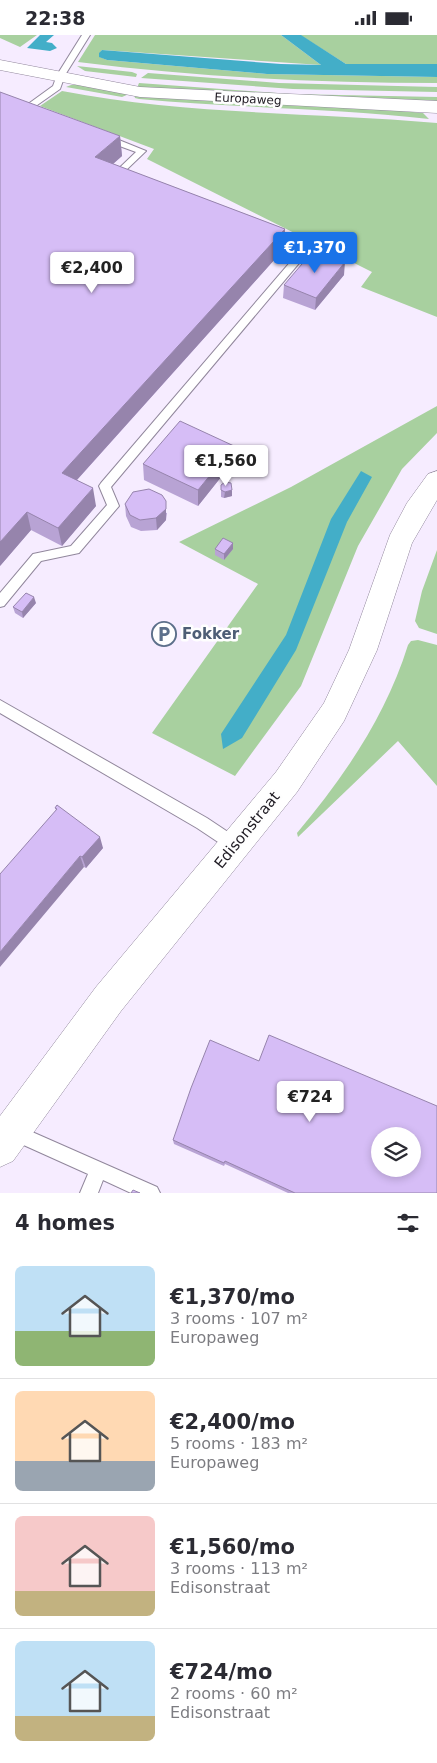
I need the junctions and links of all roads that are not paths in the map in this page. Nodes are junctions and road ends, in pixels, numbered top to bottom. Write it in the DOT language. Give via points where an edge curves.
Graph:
graph roads {
  1 [pos="86,35"];
  2 [pos="0,65"];
  3 [pos="61,75"];
  4 [pos="437,94"];
  5 [pos="437,107"];
  6 [pos="45,116"];
  7 [pos="98,135"];
  8 [pos="134,181"];
  9 [pos="261,229"];
  10 [pos="437,481"];
  11 [pos="0,602"];
  12 [pos="0,706"];
  13 [pos="235,845"];
  14 [pos="6,1139"];
  15 [pos="98,1170"];
  16 [pos="89,1193"];
  17 [pos="151,1193"];
  1 -- 3 [label="lane"];
  2 -- 3 [label="main road, Europaweg"];
  3 -- 4 [label="main road, Europaweg" via="270,90"];
  3 -- 5 [label="main road, Europaweg" via="140,92"];
  3 -- 6 [label="lane" via="58,87 22,108"];
  7 -- 8 [label="lane" via="142,151 116,175"];
  9 -- 11 [label="lane" via="306,247 105,486 113,506 75,550 37,557"];
  10 -- 13 [label="main road, Edisonstraat" via="419,505 400,542 358,666 334,711 289,779"];
  12 -- 13 [label="lane"];
  13 -- 14 [label="main road, Edisonstraat" via="124,979"];
  14 -- 15 [label="lane"];
  15 -- 16 [label="lane"];
  15 -- 17 [label="lane"];
}
